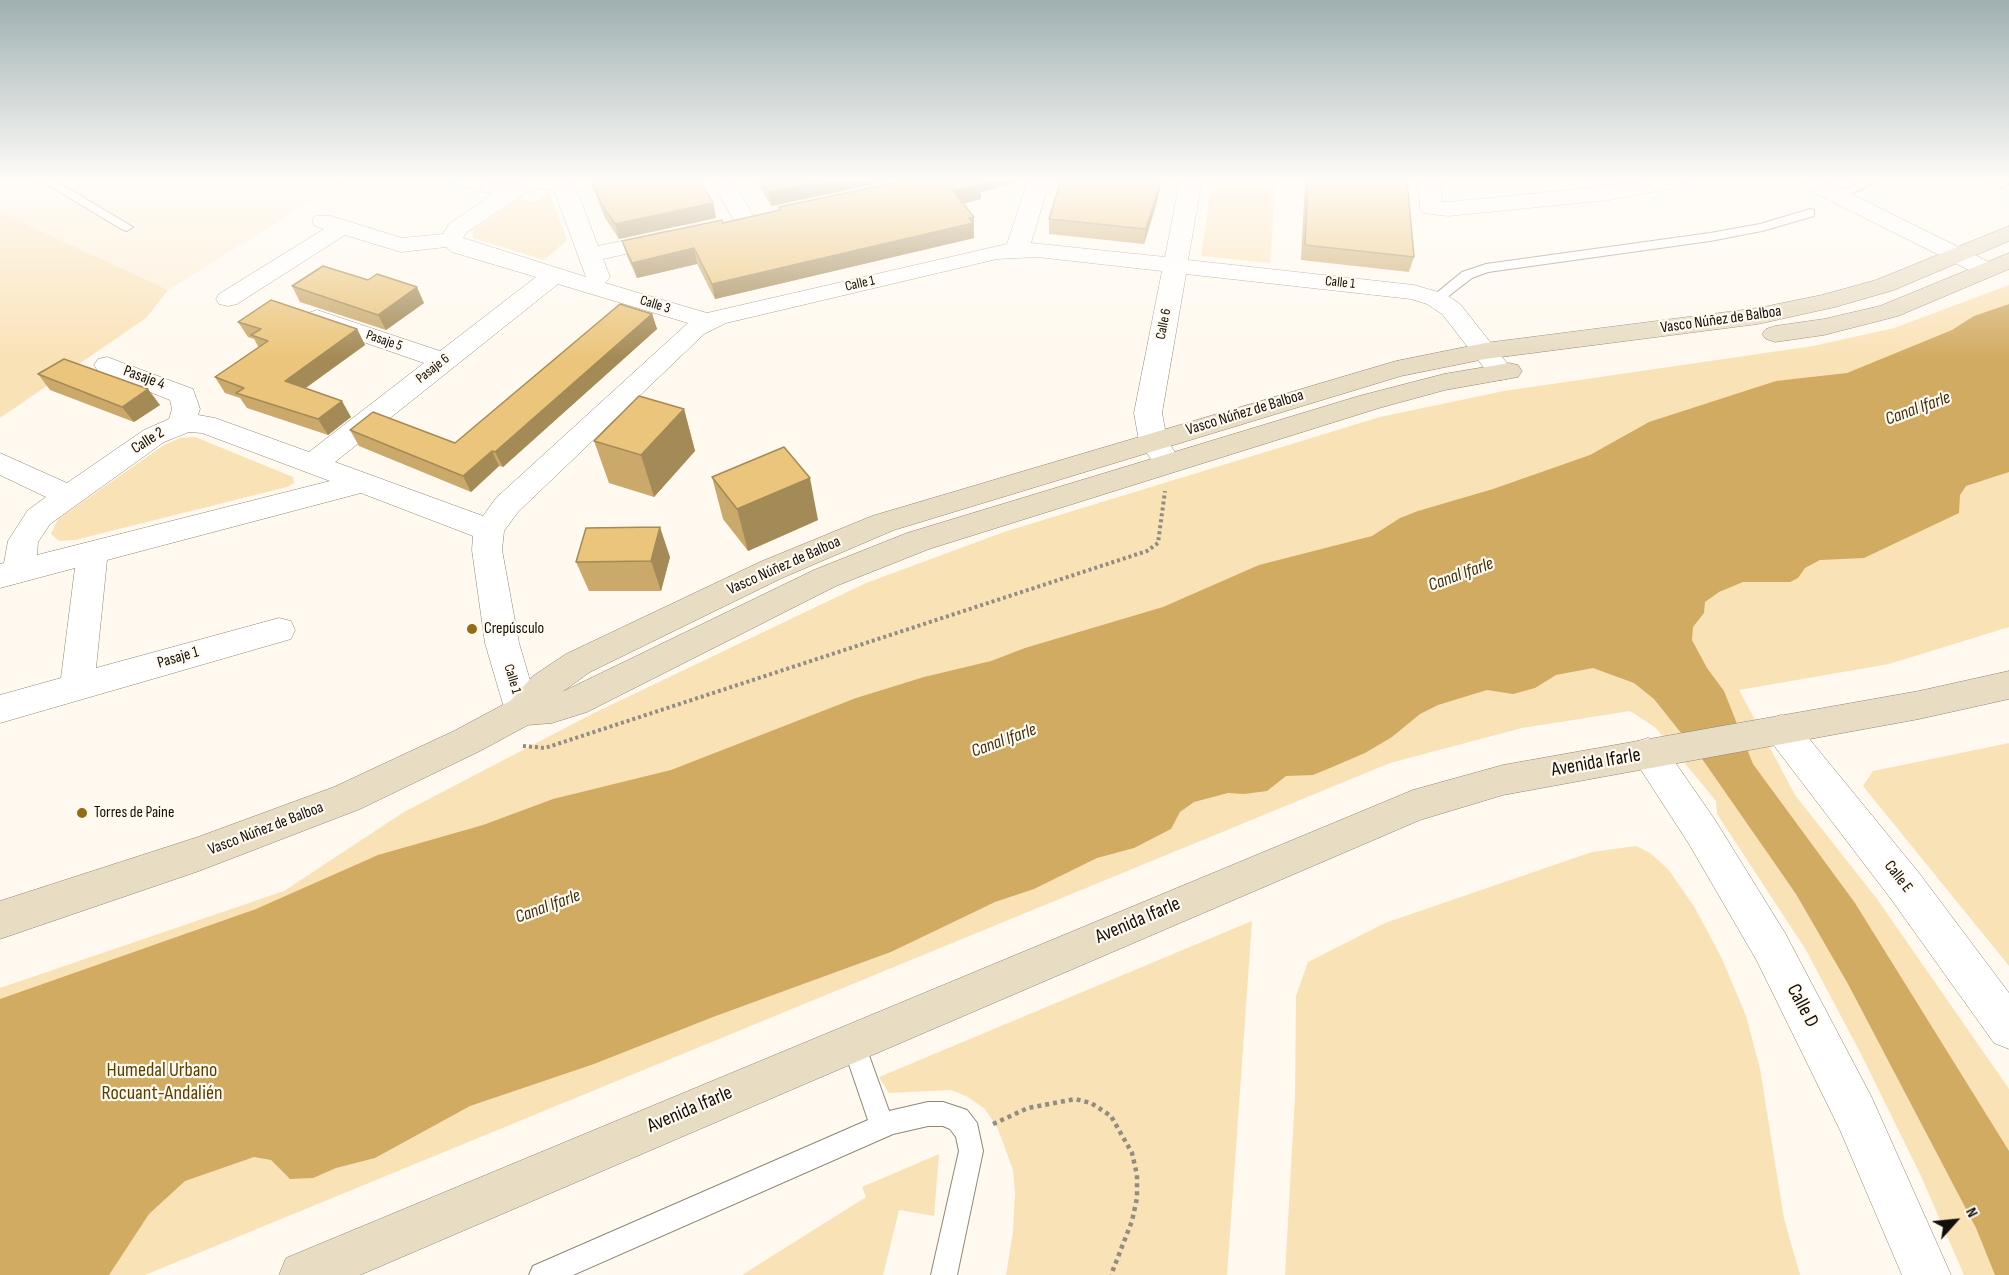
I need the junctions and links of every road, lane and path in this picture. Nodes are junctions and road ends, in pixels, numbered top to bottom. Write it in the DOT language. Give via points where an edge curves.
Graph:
graph roads {
  1 [pos="316,240"];
  2 [pos="384,240"];
  3 [pos="451,240"];
  4 [pos="584,240"];
  5 [pos="660,240"];
  6 [pos="1021,240"];
  7 [pos="1180,240"];
  8 [pos="1692,240"];
  9 [pos="1926,240"];
  10 [pos="1994,240"];
  11 [pos="1017,250"];
  12 [pos="590,255"];
  13 [pos="1957,255"];
  14 [pos="1175,265"];
  15 [pos="1998,265"];
  16 [pos="554,275"];
  17 [pos="602,289"];
  18 [pos="228,299"];
  19 [pos="1436,299"];
  20 [pos="291,309"];
  21 [pos="708,321"];
  22 [pos="443,361"];
  23 [pos="1493,362"];
  24 [pos="107,364"];
  25 [pos="180,424"];
  26 [pos="1160,452"];
  27 [pos="0,463"];
  28 [pos="312,465"];
  29 [pos="362,483"];
  30 [pos="68,496"];
  31 [pos="489,530"];
  32 [pos="92,552"];
  33 [pos="9,573"];
  34 [pos="279,630"];
  35 [pos="2009,685"];
  36 [pos="77,687"];
  37 [pos="0,709"];
  38 [pos="522,711"];
  39 [pos="1772,731"];
  40 [pos="467,741"];
  41 [pos="1655,752"];
  42 [pos="0,920"];
  43 [pos="2009,1028"];
  44 [pos="853,1041"];
  45 [pos="882,1126"];
  46 [pos="968,1137"];
  47 [pos="303,1275"];
  48 [pos="542,1275"];
  49 [pos="944,1275"];
  50 [pos="1111,1275"];
  51 [pos="1927,1275"];
  1 -- 18 [label="street"];
  2 -- 3 [label="street" via="401,245"];
  3 -- 16 [label="street, Calle 3" via="460,247"];
  4 -- 12 [label="street"];
  5 -- 12 [label="street"];
  6 -- 11 [label="street"];
  7 -- 14 [label="street, Calle 6"];
  8 -- 19 [label="lane" via="1486,268 1467,275"];
  9 -- 13 [label="street"];
  10 -- 13 [label="street, Vasco Núñez de Balboa"];
  11 -- 14 [label="street, Calle 1"];
  11 -- 21 [label="street, Calle 1"];
  12 -- 17 [label="street"];
  13 -- 15 [label="street"];
  13 -- 23 [label="street, Vasco Núñez de Balboa" via="1856,294 1794,310"];
  14 -- 19 [label="street, Calle 1" via="1402,290"];
  14 -- 26 [label="street, Calle 6" via="1149,403 1148,425"];
  15 -- 23 [label="street, Vasco Núñez de Balboa" via="1889,310 1824,327"];
  16 -- 17 [label="street, Calle 3"];
  16 -- 22 [label="street, Pasaje 6"];
  17 -- 21 [label="street, Calle 3"];
  19 -- 23 [label="street, Calle 1" via="1456,314"];
  20 -- 22 [label="street, Pasaje 5"];
  21 -- 31 [label="street, Calle 1" via="507,505"];
  22 -- 28 [label="street, Pasaje 6"];
  23 -- 26 [label="street, Vasco Núñez de Balboa" via="1396,369"];
  24 -- 25 [label="street, Pasaje 4" via="183,395 186,409"];
  25 -- 28 [label="street, Calle 2" via="205,424"];
  25 -- 30 [label="street, Calle 2" via="154,436"];
  26 -- 38 [label="street, Vasco Núñez de Balboa" via="870,559 575,702 552,709"];
  26 -- 40 [label="path" via="1158,543 1147,551 545,748"];
  27 -- 30 [label="street"];
  28 -- 29 [label="street, Calle 2"];
  29 -- 31 [label="street, Calle 2"];
  29 -- 32 [label="street, Calle 2"];
  30 -- 33 [label="street, Calle 2" via="32,523"];
  31 -- 38 [label="street, Calle 1" via="487,550 502,643"];
  32 -- 33 [label="street, Calle 2"];
  32 -- 36 [label="street"];
  34 -- 36 [label="street, Pasaje 1"];
  35 -- 39 [label="street, Avenida Ifarle"];
  36 -- 37 [label="street, Pasaje 1"];
  38 -- 40 [label="street, Vasco Núñez de Balboa"];
  39 -- 41 [label="street, Avenida Ifarle"];
  39 -- 43 [label="street, Calle E" via="1905,886"];
  40 -- 42 [label="street, Vasco Núñez de Balboa" via="275,827"];
  41 -- 44 [label="street, Avenida Ifarle" via="1503,780 1413,806"];
  41 -- 51 [label="street, Calle D" via="1771,947 1856,1114"];
  44 -- 45 [label="lane"];
  44 -- 47 [label="street, Avenida Ifarle"];
  45 -- 46 [label="lane" via="914,1115 943,1114 958,1119"];
  45 -- 48 [label="lane"];
  46 -- 49 [label="lane" via="970,1151"];
  46 -- 50 [label="path" via="1006,1117 1049,1102 1075,1099 1091,1103 1111,1116 1131,1153 1137,1175 1137,1198"];
}
